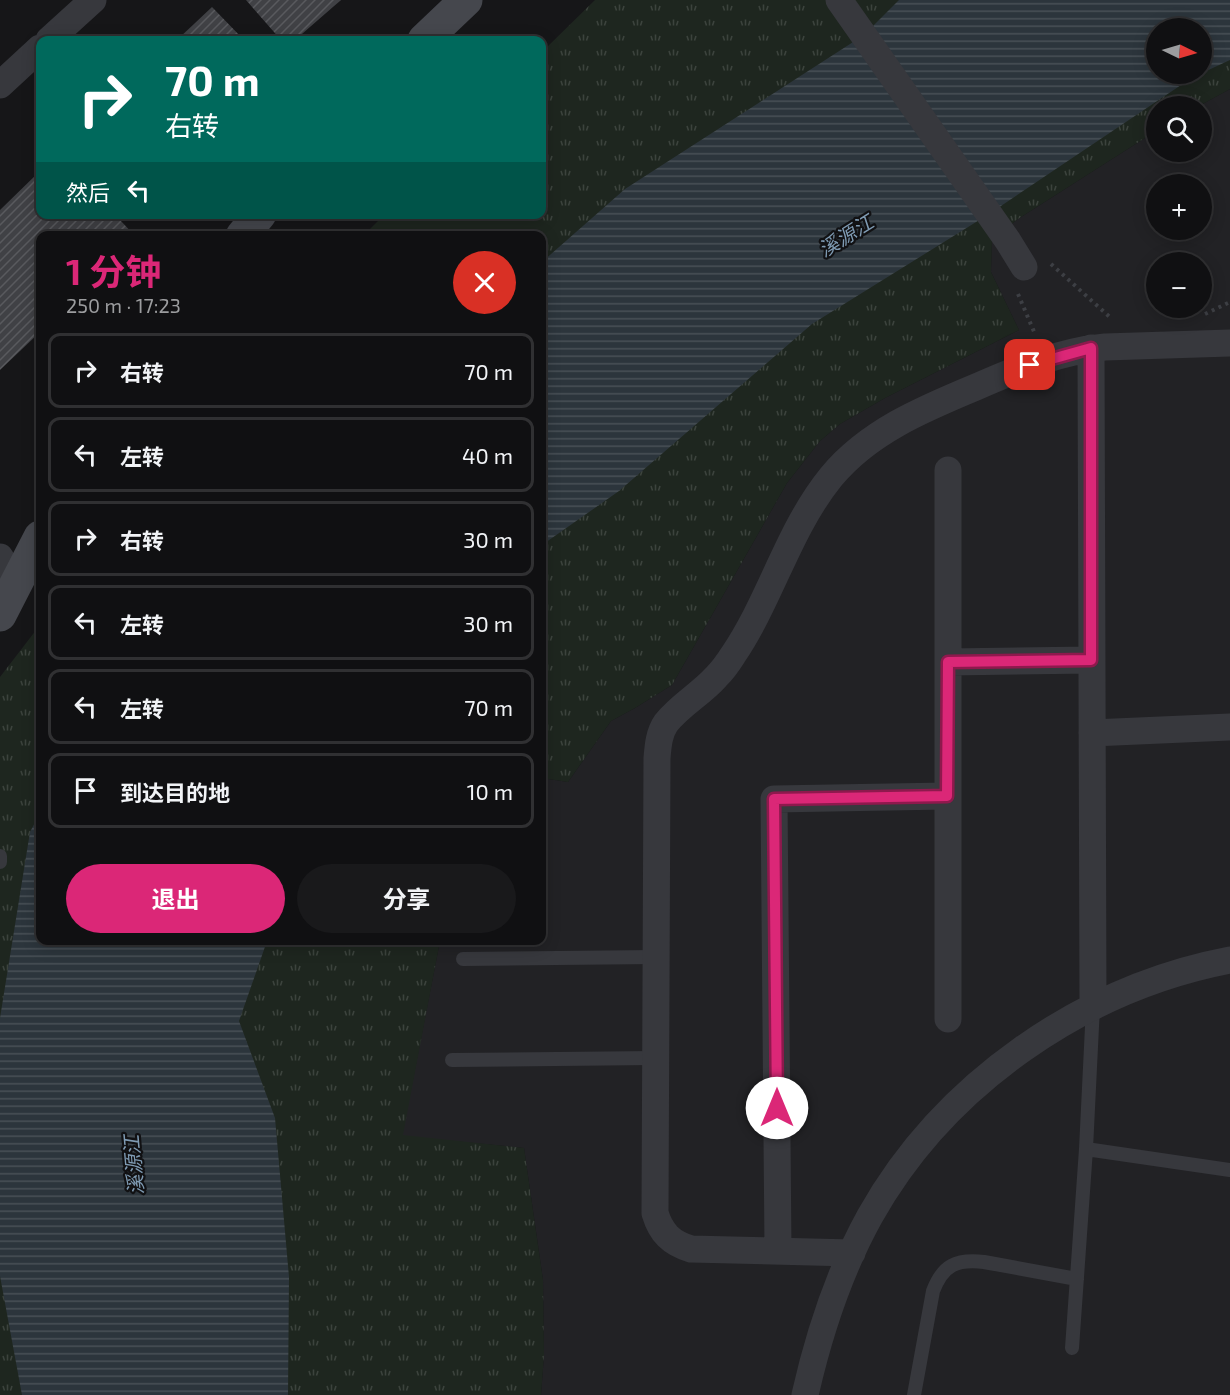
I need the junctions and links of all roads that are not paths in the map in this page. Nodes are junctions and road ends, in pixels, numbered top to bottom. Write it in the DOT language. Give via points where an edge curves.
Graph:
graph roads {
  1 [pos="93,0"];
  2 [pos="466,0"];
  3 [pos="839,0"];
  4 [pos="53,36"];
  5 [pos="428,36"];
  6 [pos="36,52"];
  7 [pos="0,85"];
  8 [pos="256,219"];
  9 [pos="247,231"];
  10 [pos="1024,267"];
  11 [pos="1230,343"];
  12 [pos="1091,348"];
  13 [pos="948,470"];
  14 [pos="36,541"];
  15 [pos="8,569"];
  16 [pos="0,615"];
  17 [pos="1091,660"];
  18 [pos="948,662"];
  19 [pos="1230,727"];
  20 [pos="1092,733"];
  21 [pos="947,796"];
  22 [pos="0,856"];
  23 [pos="0,862"];
  24 [pos="656,957"];
  25 [pos="464,960"];
  26 [pos="1230,960"];
  27 [pos="1093,1006"];
  28 [pos="948,1019"];
  29 [pos="655,1058"];
  30 [pos="452,1060"];
  31 [pos="1086,1149"];
  32 [pos="1230,1170"];
  33 [pos="778,1250"];
  34 [pos="852,1253"];
  35 [pos="1077,1279"];
  36 [pos="1072,1348"];
  37 [pos="805,1395"];
  38 [pos="914,1395"];
  1 -- 4 [label="street"];
  2 -- 5 [label="main road"];
  3 -- 10 [label="street"];
  6 -- 7 [label="street"];
  8 -- 9 [label="main road"];
  11 -- 12 [label="street"];
  12 -- 17 [label="street"];
  12 -- 24 [label="street" via="1013,371 926,408 874,437 831,477 792,540 732,657 716,678 665,724 659,739"];
  13 -- 18 [label="street"];
  14 -- 15 [label="main road"];
  15 -- 16 [label="main road"];
  17 -- 18 [label="street"];
  17 -- 20 [label="street"];
  18 -- 21 [label="street"];
  19 -- 20 [label="street"];
  20 -- 27 [label="street"];
  21 -- 28 [label="street"];
  21 -- 33 [label="street" via="774,799"];
  22 -- 23 [label="lane"];
  24 -- 25 [label="lane"];
  24 -- 29 [label="street"];
  26 -- 27 [label="street" via="1165,977"];
  27 -- 31 [label="lane"];
  27 -- 34 [label="street" via="1010,1059 942,1120 892,1182"];
  29 -- 30 [label="lane"];
  29 -- 33 [label="street" via="655,1213 659,1226 678,1245 692,1249"];
  31 -- 32 [label="lane"];
  31 -- 35 [label="lane"];
  33 -- 34 [label="street"];
  34 -- 37 [label="street" via="830,1306"];
  35 -- 36 [label="lane"];
  35 -- 38 [label="lane" via="970,1260 947,1268 938,1277 933,1291"];
}
